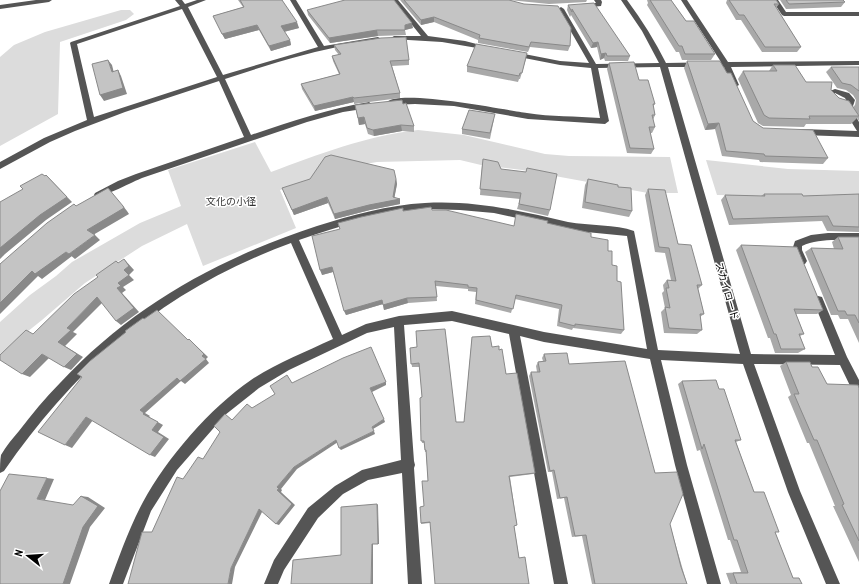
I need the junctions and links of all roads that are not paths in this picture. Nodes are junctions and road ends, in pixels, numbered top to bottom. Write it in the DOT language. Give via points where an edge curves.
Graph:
graph roads {
  1 [pos="49,0"];
  2 [pos="178,0"];
  3 [pos="203,0"];
  4 [pos="293,0"];
  5 [pos="395,0"];
  6 [pos="597,0"];
  7 [pos="624,0"];
  8 [pos="684,0"];
  9 [pos="775,0"];
  10 [pos="184,6"];
  11 [pos="0,7"];
  12 [pos="576,7"];
  13 [pos="562,8"];
  14 [pos="859,14"];
  15 [pos="426,38"];
  16 [pos="322,48"];
  17 [pos="859,63"];
  18 [pos="663,64"];
  19 [pos="726,64"];
  20 [pos="594,66"];
  21 [pos="222,78"];
  22 [pos="738,90"];
  23 [pos="845,105"];
  24 [pos="91,120"];
  25 [pos="859,129"];
  26 [pos="792,131"];
  27 [pos="859,134"];
  28 [pos="249,139"];
  29 [pos="0,166"];
  30 [pos="89,199"];
  31 [pos="859,236"];
  32 [pos="293,238"];
  33 [pos="806,272"];
  34 [pos="816,294"];
  35 [pos="399,321"];
  36 [pos="513,328"];
  37 [pos="339,341"];
  38 [pos="654,355"];
  39 [pos="747,359"];
  40 [pos="843,360"];
  41 [pos="859,392"];
  42 [pos="409,465"];
  43 [pos="0,467"];
  44 [pos="116,584"];
  45 [pos="271,584"];
  46 [pos="415,584"];
  47 [pos="561,584"];
  48 [pos="714,584"];
  49 [pos="833,584"];
  1 -- 11 [label="street"];
  2 -- 10 [label="street"];
  3 -- 10 [label="street"];
  4 -- 16 [label="street"];
  5 -- 15 [label="street"];
  6 -- 12 [label="street" via="599,5"];
  7 -- 18 [label="street, スカイロード"];
  8 -- 19 [label="street"];
  9 -- 14 [label="street" via="784,14"];
  10 -- 21 [label="street"];
  10 -- 24 [label="street" via="73,43"];
  13 -- 20 [label="street"];
  15 -- 16 [label="street" via="359,41"];
  15 -- 20 [label="street" via="473,44 543,60"];
  16 -- 21 [label="street"];
  17 -- 19 [label="street"];
  18 -- 19 [label="street"];
  18 -- 20 [label="street"];
  18 -- 39 [label="street, スカイロード"];
  19 -- 22 [label="street"];
  20 -- 28 [label="street" via="605,121 528,116 454,103 401,102 343,109"];
  21 -- 24 [label="street"];
  21 -- 28 [label="street"];
  23 -- 25 [label="street"];
  24 -- 29 [label="street"];
  26 -- 27 [label="street"];
  28 -- 30 [label="street" via="121,183"];
  31 -- 33 [label="street" via="804,240 798,244 797,250"];
  32 -- 37 [label="street"];
  32 -- 38 [label="street" via="377,213 427,206 492,209 577,227 626,232 632,234"];
  32 -- 43 [label="street" via="208,275 164,301 127,328 58,392 16,443"];
  34 -- 40 [label="street"];
  35 -- 36 [label="street" via="452,316"];
  35 -- 37 [label="street"];
  35 -- 42 [label="street"];
  36 -- 38 [label="street" via="564,340"];
  36 -- 47 [label="street"];
  37 -- 44 [label="street" via="285,366 255,384 221,411 174,466 147,507"];
  38 -- 39 [label="street"];
  38 -- 48 [label="street"];
  39 -- 40 [label="street"];
  39 -- 49 [label="street, スカイロード" via="794,492"];
  40 -- 41 [label="street"];
  42 -- 45 [label="street" via="366,474 339,490 313,513 279,565"];
  42 -- 46 [label="street"];
}
